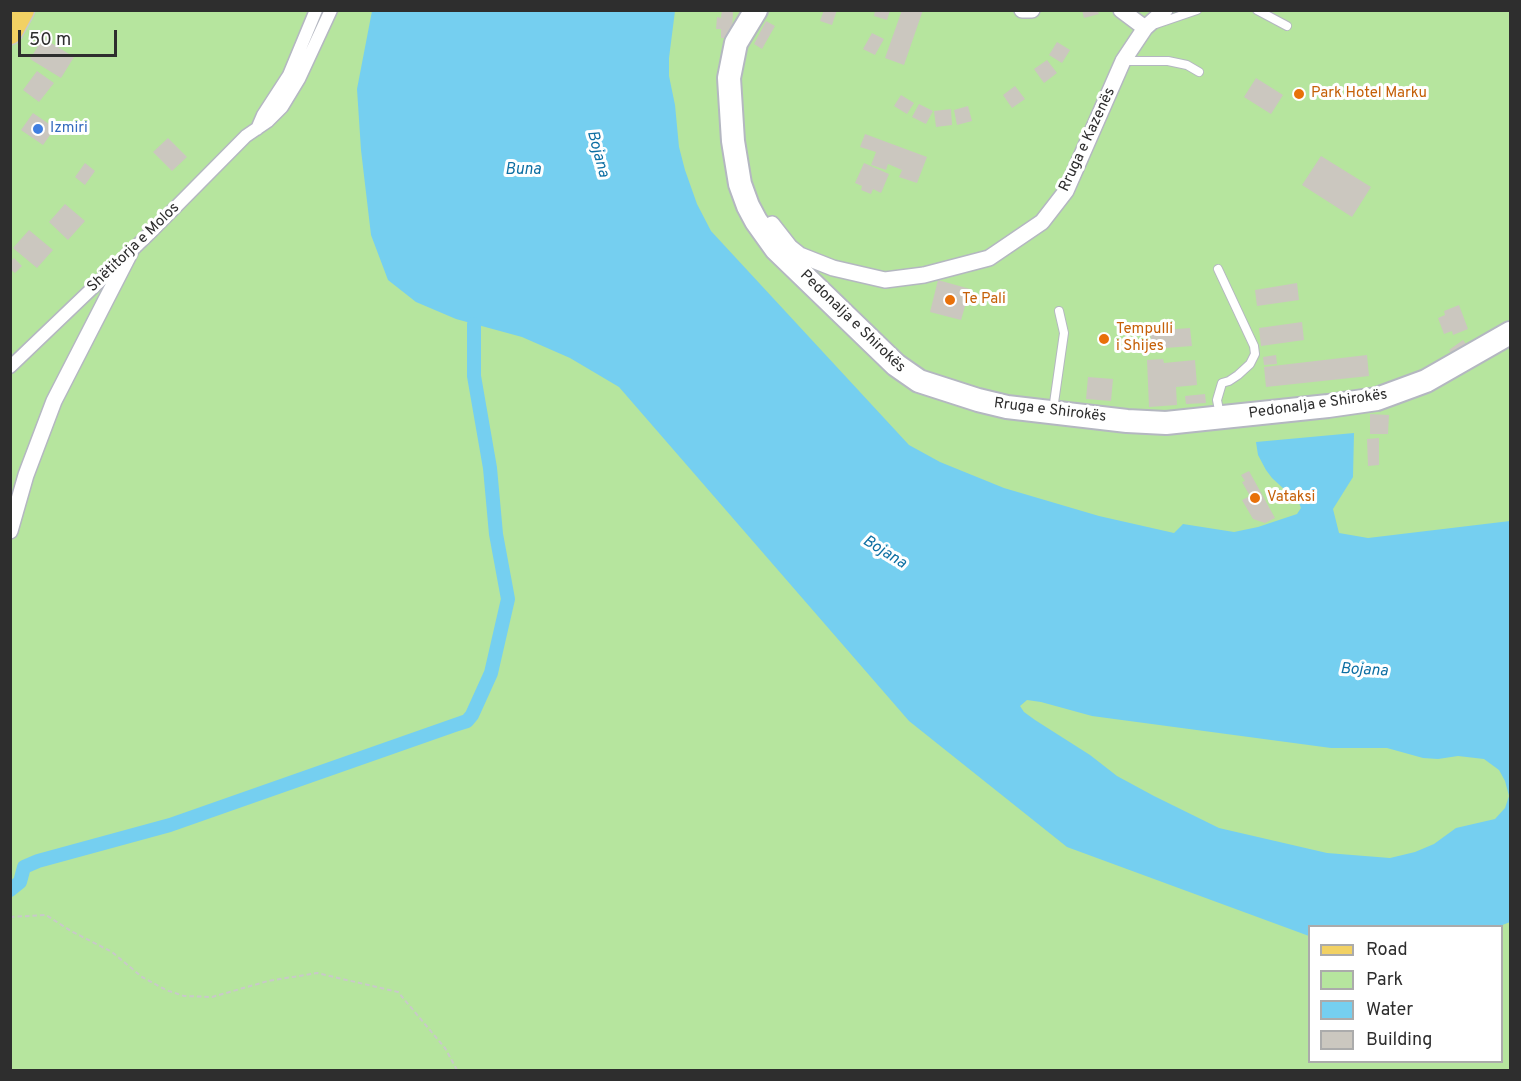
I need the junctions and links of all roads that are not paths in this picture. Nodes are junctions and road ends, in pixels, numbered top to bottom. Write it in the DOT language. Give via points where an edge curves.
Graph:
graph roads {
  1 [pos="22,10"];
  2 [pos="316,10"];
  3 [pos="331,10"];
  4 [pos="756,10"];
  5 [pos="1022,10"];
  6 [pos="1032,10"];
  7 [pos="1121,10"];
  8 [pos="1165,10"];
  9 [pos="1197,10"];
  10 [pos="1257,10"];
  11 [pos="1287,26"];
  12 [pos="1145,28"];
  13 [pos="10,32"];
  14 [pos="1123,61"];
  15 [pos="1199,72"];
  16 [pos="256,130"];
  17 [pos="742,193"];
  18 [pos="130,253"];
  19 [pos="1218,269"];
  20 [pos="1059,311"];
  21 [pos="1510,333"];
  22 [pos="10,367"];
  23 [pos="1052,411"];
  24 [pos="1220,417"];
  25 [pos="10,531"];
  1 -- 13 [label="main road"];
  2 -- 16 [label="street, Shëtitorja e Molos" via="289,75"];
  3 -- 16 [label="street, Shëtitorja e Molos" via="282,107"];
  4 -- 17 [label="main road, Rruga e Shirokës" via="736,43 729,78 733,141"];
  5 -- 6 [label="street"];
  7 -- 12 [label="street"];
  8 -- 12 [label="street, Rruga e Kazenës"];
  9 -- 12 [label="lane"];
  10 -- 11 [label="lane"];
  12 -- 14 [label="street, Rruga e Kazenës"];
  14 -- 15 [label="lane" via="1168,61"];
  14 -- 17 [label="street, Rruga e Kazenës" via="1066,191 1042,222 989,258 924,275 885,280 833,268 790,247 756,200"];
  16 -- 18 [label="street, Shëtitorja e Molos"];
  17 -- 23 [label="main road, Rruga e Shirokës" via="776,249 905,372 933,387 978,400"];
  18 -- 22 [label="street, Shëtitorja e Molos"];
  18 -- 25 [label="street" via="54,402"];
  19 -- 24 [label="lane" via="1255,354 1238,375 1222,383 1217,400"];
  20 -- 23 [label="lane" via="1064,333"];
  21 -- 24 [label="main road, Rruga e Shirokës" via="1426,381 1377,399"];
  23 -- 24 [label="main road, Rruga e Shirokës" via="1155,423"];
}
